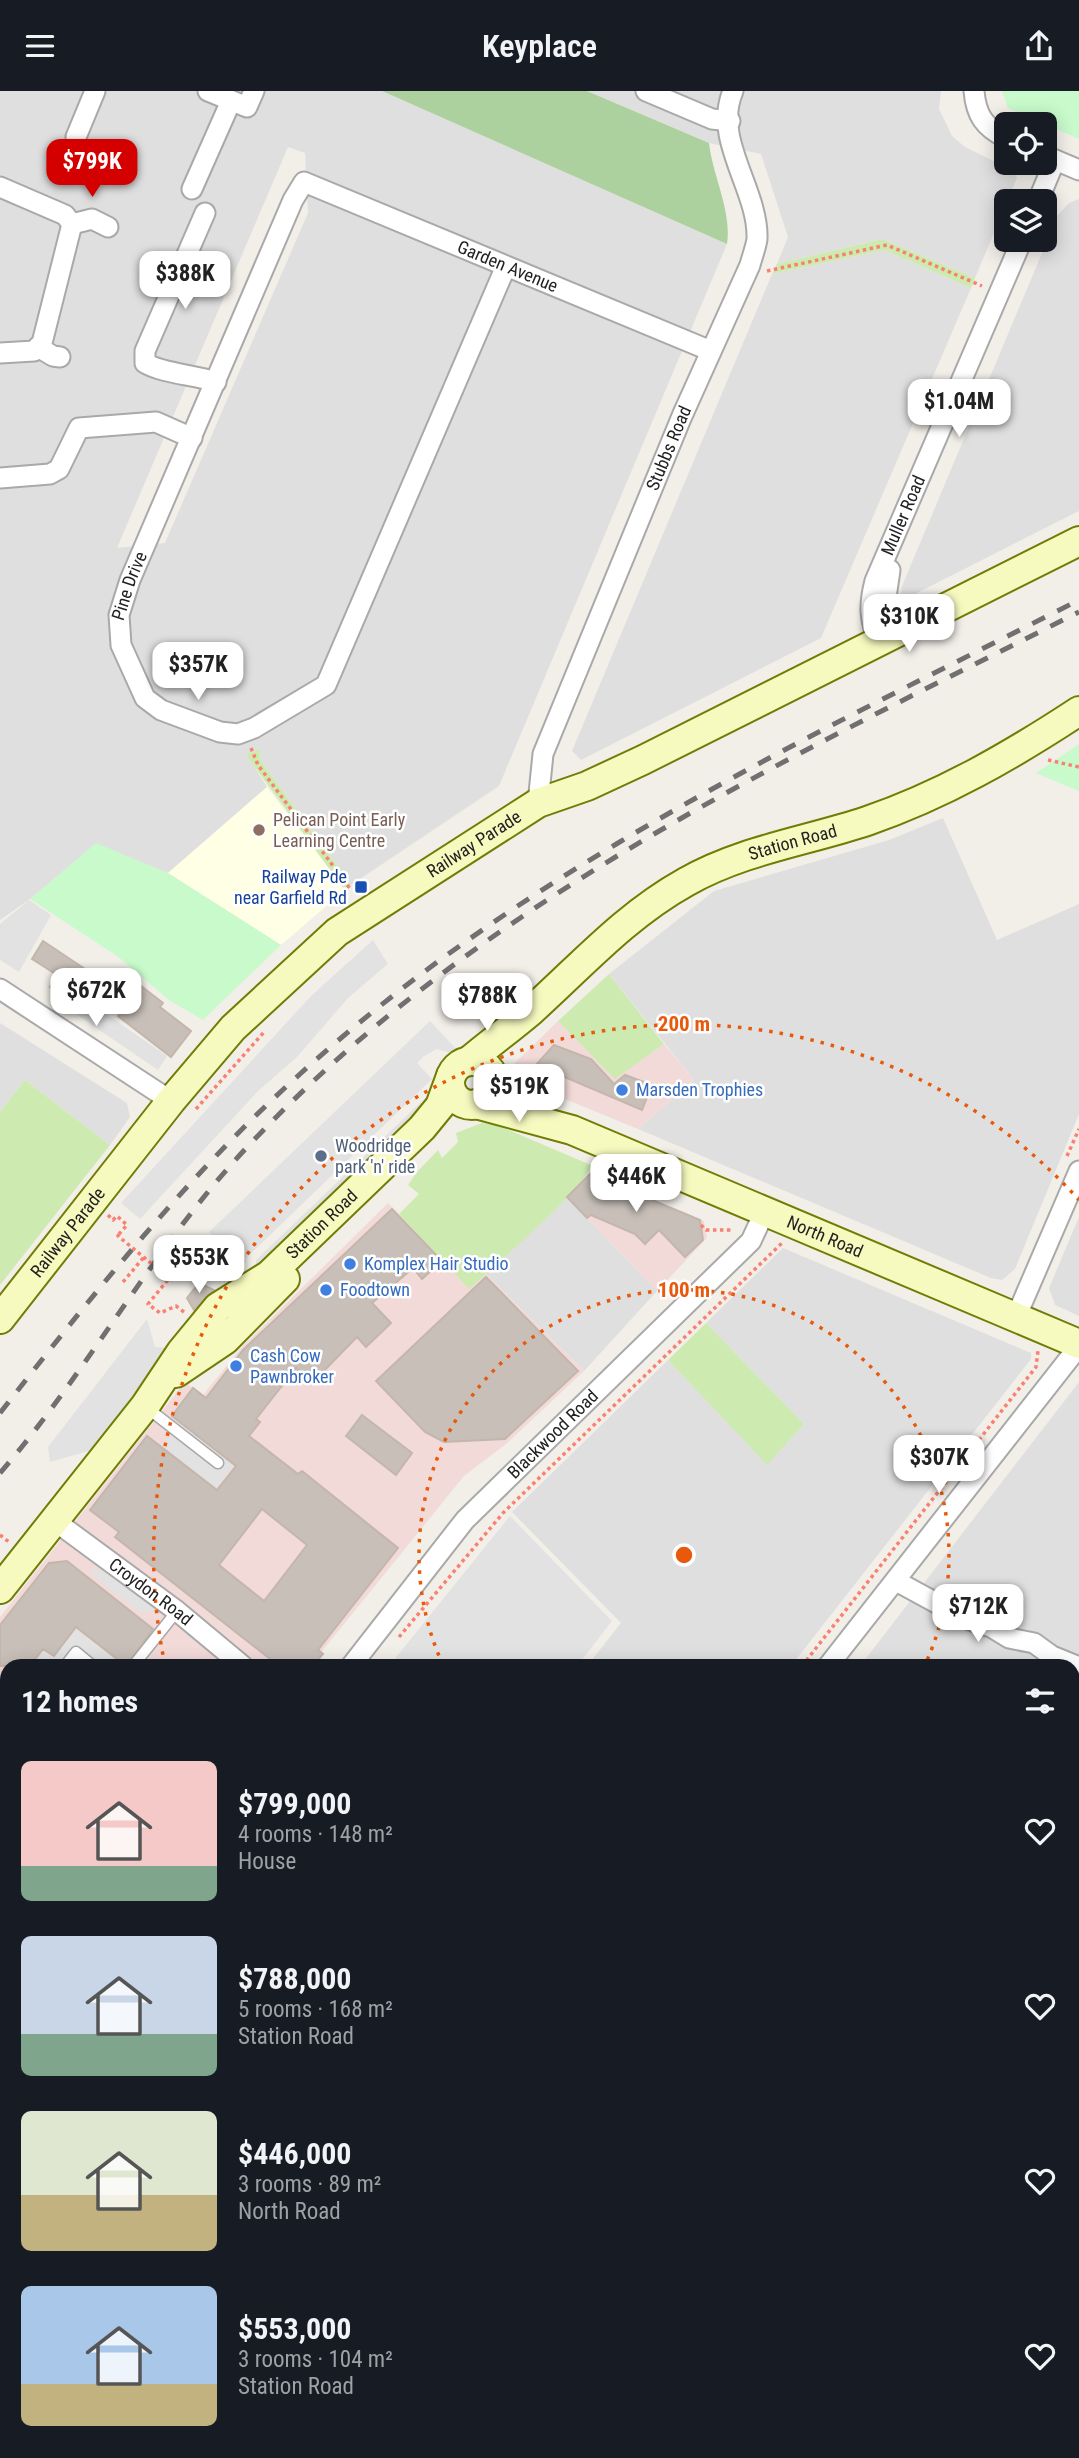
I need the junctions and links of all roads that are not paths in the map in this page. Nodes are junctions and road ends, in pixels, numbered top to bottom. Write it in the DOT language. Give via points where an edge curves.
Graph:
graph roads {
  1 [pos="95,91"];
  2 [pos="208,91"];
  3 [pos="254,91"];
  4 [pos="646,91"];
  5 [pos="733,91"];
  6 [pos="974,91"];
  7 [pos="230,101"];
  8 [pos="730,121"];
  9 [pos="994,132"];
  10 [pos="76,137"];
  11 [pos="1057,161"];
  12 [pos="1079,170"];
  13 [pos="304,182"];
  14 [pos="0,187"];
  15 [pos="192,189"];
  16 [pos="205,213"];
  17 [pos="72,224"];
  18 [pos="108,227"];
  19 [pos="1017,252"];
  20 [pos="506,267"];
  21 [pos="38,347"];
  22 [pos="711,351"];
  23 [pos="0,353"];
  24 [pos="60,357"];
  25 [pos="216,382"];
  26 [pos="192,437"];
  27 [pos="0,478"];
  28 [pos="1079,541"];
  29 [pos="890,548"];
  30 [pos="918,622"];
  31 [pos="879,641"];
  32 [pos="1079,711"];
  33 [pos="538,803"];
  34 [pos="0,989"];
  35 [pos="531,1011"];
  36 [pos="460,1069"];
  37 [pos="494,1079"];
  38 [pos="475,1104"];
  39 [pos="180,1109"];
  40 [pos="572,1130"];
  41 [pos="1079,1171"];
  42 [pos="765,1213"];
  43 [pos="1016,1317"];
  44 [pos="0,1319"];
  45 [pos="214,1332"];
  46 [pos="1079,1345"];
  47 [pos="150,1400"];
  48 [pos="218,1463"];
  49 [pos="55,1521"];
  50 [pos="896,1581"];
  51 [pos="1,1586"];
  52 [pos="177,1611"];
  53 [pos="70,1659"];
  54 [pos="84,1659"];
  55 [pos="139,1659"];
  56 [pos="235,1659"];
  57 [pos="356,1659"];
  58 [pos="834,1659"];
  59 [pos="1059,1659"];
  1 -- 10 [label="street"];
  2 -- 7 [label="street"];
  3 -- 7 [label="street" via="247,107"];
  4 -- 8 [label="street" via="712,119"];
  5 -- 8 [label="street, Stubbs Road"];
  6 -- 9 [label="street" via="976,111"];
  7 -- 15 [label="street"];
  8 -- 22 [label="street, Stubbs Road" via="757,239"];
  11 -- 12 [label="street"];
  13 -- 20 [label="street, Garden Avenue"];
  13 -- 25 [label="street, Pine Drive"];
  14 -- 17 [label="street" via="65,215"];
  16 -- 25 [label="street" via="145,351 145,363"];
  17 -- 18 [label="street" via="92,219"];
  17 -- 21 [label="street"];
  19 -- 29 [label="street, Muller Road"];
  20 -- 22 [label="street, Garden Avenue"];
  20 -- 26 [label="street, Pine Drive" via="326,685 238,734 220,732 145,698 121,645 119,615 126,592"];
  21 -- 23 [label="street"];
  21 -- 24 [label="street"];
  22 -- 33 [label="street, Stubbs Road" via="543,754"];
  25 -- 26 [label="street, Pine Drive"];
  26 -- 27 [label="street" via="156,422 79,428 59,469 50,474"];
  28 -- 30 [label="street, Railway Parade"];
  29 -- 30 [label="street" via="885,604 898,616"];
  29 -- 31 [label="street, Muller Road" via="870,600"];
  30 -- 31 [label="street, Railway Parade"];
  31 -- 33 [label="street, Railway Parade" via="643,760"];
  32 -- 35 [label="street, Station Road" via="1014,754 907,805 730,861 687,881 638,912"];
  33 -- 39 [label="street, Railway Parade" via="337,932 233,1028"];
  34 -- 39 [label="street"];
  35 -- 36 [label="street, Station Road"];
  35 -- 37 [label="street, Station Road" via="502,1056"];
  36 -- 37 [label="street" via="485,1065"];
  36 -- 38 [label="street" via="454,1095"];
  36 -- 45 [label="street, Station Road" via="422,1128 269,1275 229,1299"];
  37 -- 38 [label="street" via="489,1096"];
  37 -- 40 [label="street, North Road"];
  38 -- 40 [label="street, North Road"];
  38 -- 45 [label="street, Station Road" via="445,1125"];
  39 -- 44 [label="street, Railway Parade"];
  40 -- 42 [label="street, North Road"];
  41 -- 43 [label="street"];
  42 -- 43 [label="street, North Road"];
  42 -- 57 [label="street, Blackwood Road" via="751,1241 465,1520"];
  43 -- 46 [label="street, North Road"];
  45 -- 47 [label="street, Station Road"];
  46 -- 50 [label="street"];
  47 -- 48 [label="lane"];
  47 -- 49 [label="street, Station Road"];
  49 -- 51 [label="street, Station Road"];
  49 -- 52 [label="street, Croydon Road"];
  50 -- 58 [label="street"];
  50 -- 59 [label="street" via="964,1619 1034,1643"];
  52 -- 55 [label="lane"];
  52 -- 56 [label="street, Croydon Road"];
  53 -- 54 [label="lane" via="76,1652"];
}
